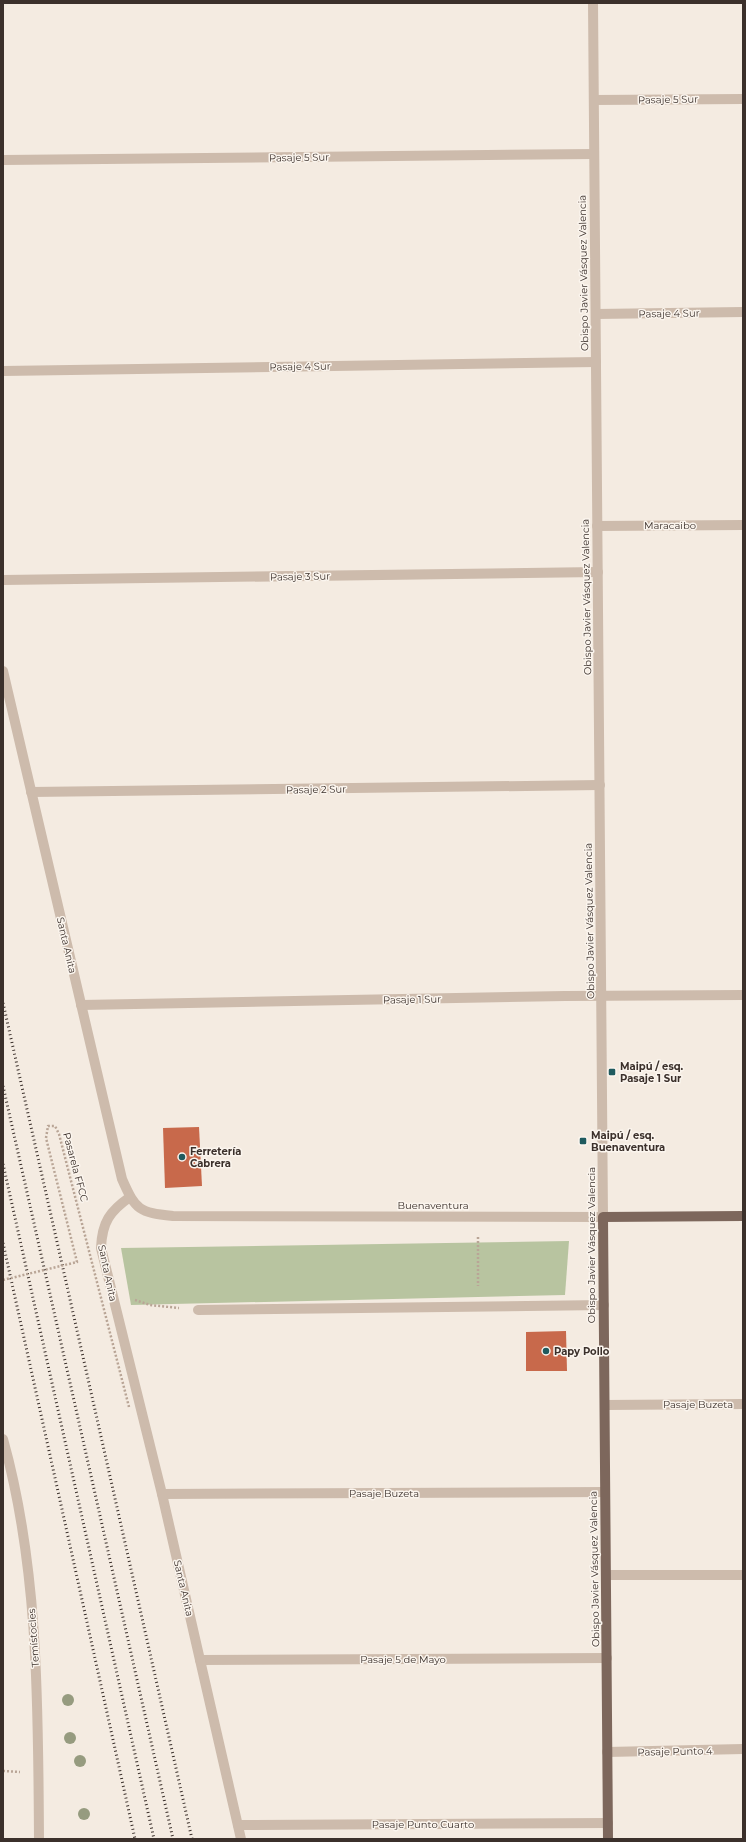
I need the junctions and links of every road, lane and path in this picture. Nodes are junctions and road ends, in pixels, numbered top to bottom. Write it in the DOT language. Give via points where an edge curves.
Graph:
graph roads {
  1 [pos="593,3"];
  2 [pos="743,99"];
  3 [pos="594,100"];
  4 [pos="594,154"];
  5 [pos="3,160"];
  6 [pos="743,312"];
  7 [pos="596,314"];
  8 [pos="596,362"];
  9 [pos="3,371"];
  10 [pos="743,525"];
  11 [pos="597,526"];
  12 [pos="598,572"];
  13 [pos="3,580"];
  14 [pos="3,671"];
  15 [pos="600,785"];
  16 [pos="31,792"];
  17 [pos="743,994"];
  18 [pos="602,996"];
  19 [pos="81,1005"];
  20 [pos="130,1197"];
  21 [pos="743,1216"];
  22 [pos="477,1217"];
  23 [pos="603,1217"];
  24 [pos="3,1280"];
  25 [pos="112,1292"];
  26 [pos="604,1305"];
  27 [pos="478,1307"];
  28 [pos="198,1310"];
  29 [pos="743,1404"];
  30 [pos="605,1405"];
  31 [pos="129,1407"];
  32 [pos="3,1439"];
  33 [pos="605,1492"];
  34 [pos="162,1494"];
  35 [pos="606,1575"];
  36 [pos="743,1575"];
  37 [pos="607,1658"];
  38 [pos="200,1660"];
  39 [pos="743,1749"];
  40 [pos="607,1752"];
  41 [pos="608,1823"];
  42 [pos="238,1825"];
  43 [pos="39,1839"];
  44 [pos="241,1839"];
  45 [pos="608,1839"];
  1 -- 3 [label="street, Obispo Javier Vásquez Valencia"];
  2 -- 3 [label="street, Pasaje 5 Sur"];
  3 -- 4 [label="street, Obispo Javier Vásquez Valencia"];
  4 -- 5 [label="street, Pasaje 5 Sur"];
  4 -- 7 [label="street, Obispo Javier Vásquez Valencia"];
  6 -- 7 [label="street, Pasaje 4 Sur"];
  7 -- 8 [label="street, Obispo Javier Vásquez Valencia"];
  8 -- 9 [label="street, Pasaje 4 Sur"];
  8 -- 11 [label="street, Obispo Javier Vásquez Valencia"];
  10 -- 11 [label="street, Maracaibo"];
  11 -- 12 [label="street, Obispo Javier Vásquez Valencia"];
  12 -- 13 [label="street, Pasaje 3 Sur"];
  12 -- 15 [label="street, Obispo Javier Vásquez Valencia"];
  14 -- 16 [label="street, Santa Anita"];
  15 -- 16 [label="street, Pasaje 2 Sur"];
  15 -- 18 [label="street, Obispo Javier Vásquez Valencia"];
  16 -- 19 [label="street, Santa Anita"];
  17 -- 18 [label="street, Pasaje 1 Sur"];
  18 -- 19 [label="street, Pasaje 1 Sur"];
  18 -- 23 [label="street, Obispo Javier Vásquez Valencia"];
  19 -- 20 [label="street, Santa Anita" via="122,1179"];
  20 -- 22 [label="street, Buenaventura" via="148,1213 173,1216"];
  20 -- 25 [label="street, Santa Anita" via="115,1207 102,1237 101,1248"];
  21 -- 23 [label="main road, Buenaventura"];
  22 -- 23 [label="street, Buenaventura"];
  22 -- 27 [label="path"];
  23 -- 26 [label="main road, Obispo Javier Vásquez Valencia"];
  24 -- 31 [label="path, Pasarela FFCC, bridge" via="77,1262 46,1138 48,1126 55,1126"];
  25 -- 28 [label="path" via="150,1305"];
  25 -- 34 [label="street, Santa Anita"];
  26 -- 27 [label="street"];
  26 -- 30 [label="main road, Obispo Javier Vásquez Valencia"];
  27 -- 28 [label="street"];
  29 -- 30 [label="street, Pasaje Buzeta"];
  30 -- 33 [label="main road, Obispo Javier Vásquez Valencia"];
  32 -- 43 [label="street, Temístocles" via="21,1518 32,1614 36,1673"];
  33 -- 34 [label="street, Pasaje Buzeta"];
  33 -- 35 [label="main road, Obispo Javier Vásquez Valencia"];
  34 -- 38 [label="street, Santa Anita"];
  35 -- 36 [label="street"];
  35 -- 37 [label="main road, Obispo Javier Vásquez Valencia"];
  37 -- 38 [label="street, Pasaje 5 de Mayo"];
  37 -- 40 [label="main road, Obispo Javier Vásquez Valencia"];
  38 -- 42 [label="street, Santa Anita"];
  39 -- 40 [label="street, Pasaje Punto 4"];
  40 -- 41 [label="main road, Obispo Javier Vásquez Valencia"];
  41 -- 42 [label="street, Pasaje Punto Cuarto"];
  41 -- 45 [label="main road, Obispo Javier Vásquez Valencia"];
  42 -- 44 [label="street, Santa Anita"];
}
